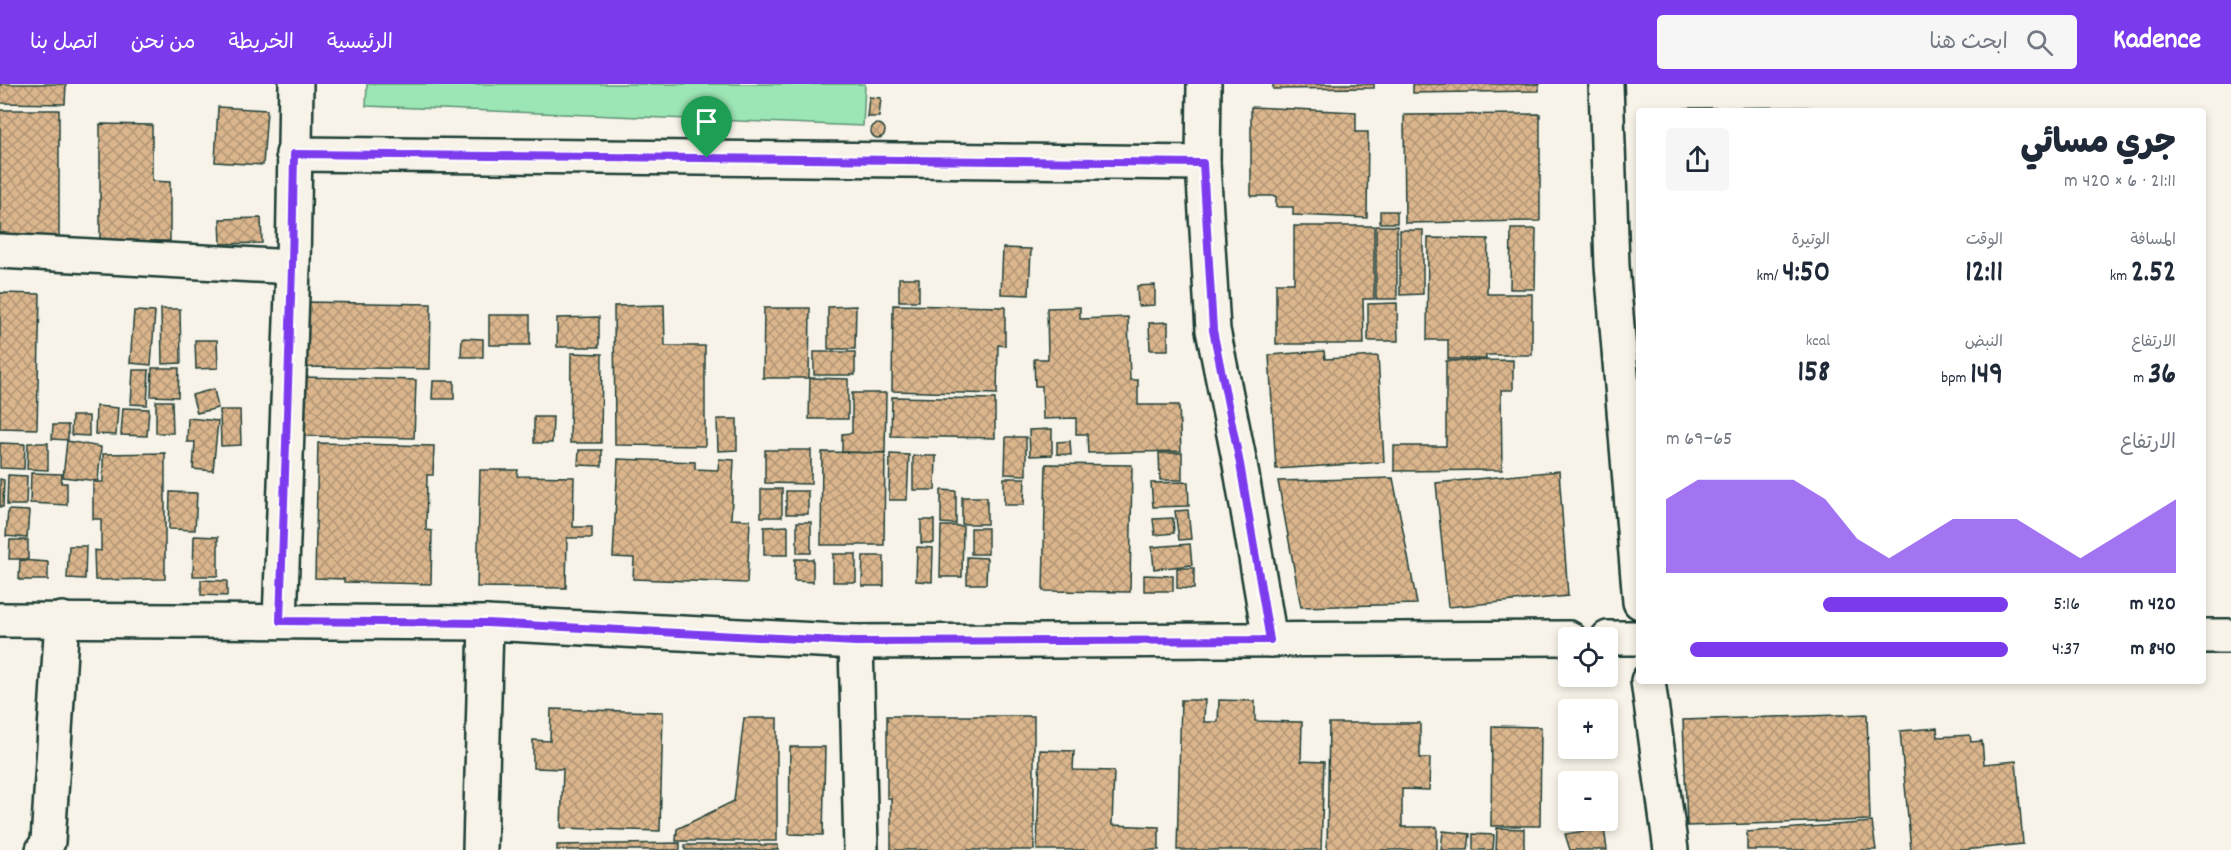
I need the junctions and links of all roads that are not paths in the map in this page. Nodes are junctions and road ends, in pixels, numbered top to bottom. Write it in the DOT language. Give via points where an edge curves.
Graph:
graph roads {
  1 [pos="296,84"];
  2 [pos="1204,84"];
  3 [pos="1606,84"];
  4 [pos="294,154"];
  5 [pos="1203,163"];
  6 [pos="0,251"];
  7 [pos="292,267"];
  8 [pos="1636,554"];
  9 [pos="0,620"];
  10 [pos="62,620"];
  11 [pos="280,621"];
  12 [pos="486,623"];
  13 [pos="2206,636"];
  14 [pos="2231,636"];
  15 [pos="1558,638"];
  16 [pos="1618,638"];
  17 [pos="1636,638"];
  18 [pos="1270,640"];
  19 [pos="856,642"];
  20 [pos="1648,684"];
  21 [pos="43,850"];
  22 [pos="480,850"];
  23 [pos="861,850"];
  24 [pos="1671,850"];
  1 -- 4 [label="street"];
  2 -- 5 [label="street"];
  3 -- 8 [label="street" via="1612,266"];
  4 -- 5 [label="street"];
  4 -- 7 [label="street"];
  5 -- 18 [label="street" via="1213,330"];
  6 -- 7 [label="street"];
  7 -- 11 [label="street"];
  9 -- 10 [label="street"];
  10 -- 11 [label="street"];
  10 -- 21 [label="street" via="48,842"];
  11 -- 12 [label="street"];
  12 -- 19 [label="street"];
  12 -- 22 [label="street"];
  13 -- 14 [label="street"];
  15 -- 18 [label="street"];
  16 -- 17 [label="street"];
  18 -- 19 [label="street"];
  19 -- 23 [label="street"];
  20 -- 24 [label="street"];
}
